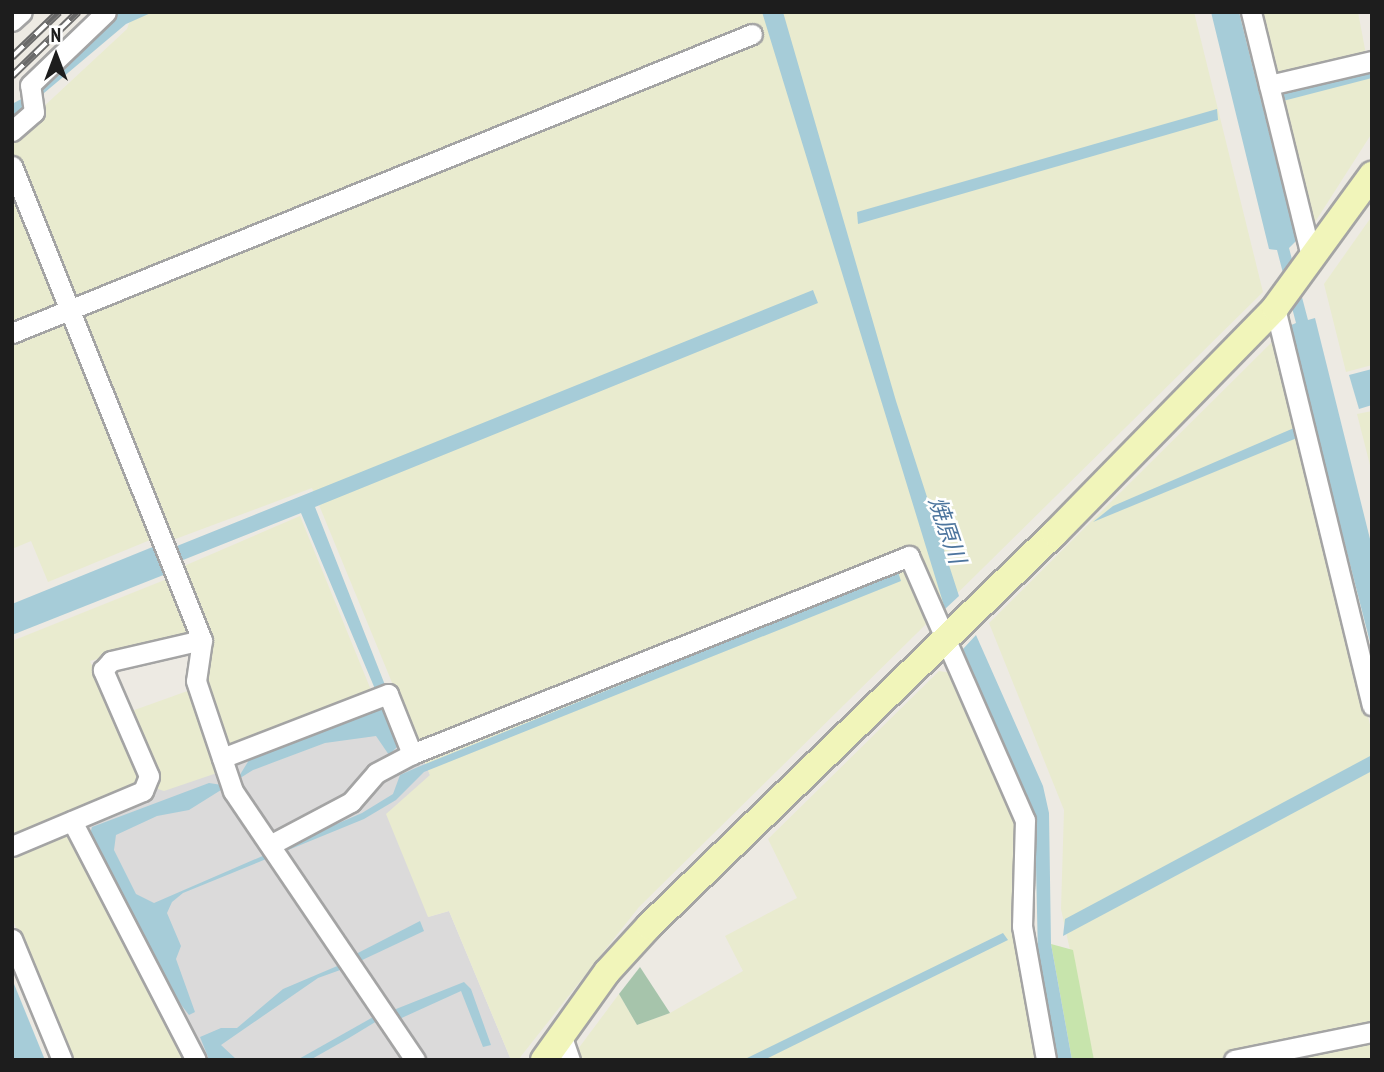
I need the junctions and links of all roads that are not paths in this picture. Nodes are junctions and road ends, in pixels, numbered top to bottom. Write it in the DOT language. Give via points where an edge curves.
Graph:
graph roads {
  1 [pos="22,12"];
  2 [pos="106,12"];
  3 [pos="1251,12"];
  4 [pos="12,21"];
  5 [pos="752,34"];
  6 [pos="1372,61"];
  7 [pos="1269,85"];
  8 [pos="12,131"];
  9 [pos="12,166"];
  10 [pos="1372,175"];
  11 [pos="1294,285"];
  12 [pos="70,310"];
  13 [pos="12,333"];
  14 [pos="944,639"];
  15 [pos="202,640"];
  16 [pos="1372,705"];
  17 [pos="412,754"];
  18 [pos="222,758"];
  19 [pos="72,821"];
  20 [pos="12,846"];
  21 [pos="276,853"];
  22 [pos="12,939"];
  23 [pos="1372,1031"];
  24 [pos="561,1034"];
  25 [pos="62,1060"];
  26 [pos="196,1060"];
  27 [pos="415,1060"];
  28 [pos="544,1060"];
  29 [pos="570,1060"];
  30 [pos="1046,1060"];
  31 [pos="1234,1060"];
  1 -- 4 [label="street"];
  2 -- 8 [label="street" via="30,85 33,98"];
  3 -- 7 [label="street"];
  5 -- 12 [label="street"];
  6 -- 7 [label="street"];
  7 -- 11 [label="street"];
  9 -- 12 [label="street"];
  10 -- 11 [label="street"];
  11 -- 14 [label="street" via="1164,425"];
  11 -- 16 [label="street"];
  12 -- 13 [label="street"];
  12 -- 15 [label="street"];
  14 -- 17 [label="street" via="909,556"];
  14 -- 24 [label="street" via="649,926"];
  14 -- 30 [label="street" via="1025,820 1022,926"];
  15 -- 18 [label="street" via="196,681"];
  15 -- 19 [label="street" via="111,661 103,670 150,784 144,791"];
  17 -- 18 [label="street" via="388,694"];
  17 -- 21 [label="street" via="376,773 351,802"];
  18 -- 21 [label="street" via="230,785"];
  19 -- 20 [label="street"];
  19 -- 26 [label="street"];
  21 -- 27 [label="street"];
  22 -- 25 [label="street"];
  23 -- 31 [label="street"];
  24 -- 28 [label="street"];
  24 -- 29 [label="street"];
}
